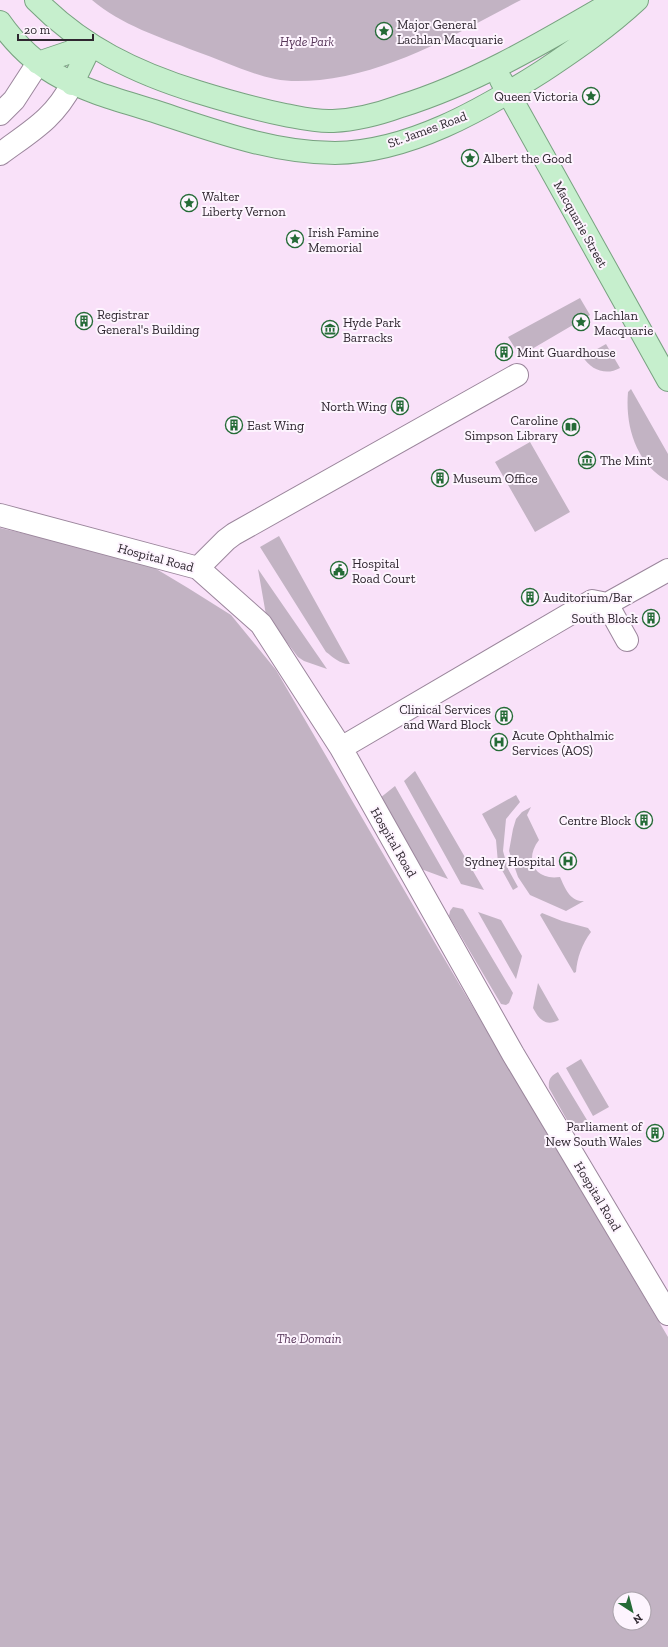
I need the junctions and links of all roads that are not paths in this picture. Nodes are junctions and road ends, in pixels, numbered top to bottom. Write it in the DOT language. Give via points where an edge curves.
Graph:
graph roads {
  1 [pos="36,0"];
  2 [pos="616,0"];
  3 [pos="637,0"];
  4 [pos="0,22"];
  5 [pos="91,45"];
  6 [pos="38,62"];
  7 [pos="494,68"];
  8 [pos="72,84"];
  9 [pos="508,93"];
  10 [pos="0,114"];
  11 [pos="39,125"];
  12 [pos="0,140"];
  13 [pos="0,154"];
  14 [pos="517,375"];
  15 [pos="668,380"];
  16 [pos="0,515"];
  17 [pos="198,568"];
  18 [pos="668,570"];
  19 [pos="607,604"];
  20 [pos="627,640"];
  21 [pos="341,748"];
  22 [pos="668,1314"];
  1 -- 5 [label="main road"];
  2 -- 7 [label="main road"];
  3 -- 9 [label="main road, St. James Road" via="583,44"];
  4 -- 6 [label="main road, St. James Road"];
  5 -- 6 [label="main road"];
  5 -- 7 [label="main road" via="134,69 166,82 254,108 331,121 351,120 412,103"];
  5 -- 8 [label="main road"];
  6 -- 8 [label="main road, St. James Road" via="48,71"];
  6 -- 10 [label="street" via="14,100"];
  7 -- 9 [label="main road, Macquarie Street"];
  8 -- 9 [label="main road, St. James Road" via="228,135 287,148 336,153 360,151 411,138 465,116"];
  8 -- 11 [label="street" via="56,110"];
  9 -- 15 [label="main road, Macquarie Street"];
  11 -- 12 [label="street"];
  11 -- 13 [label="street"];
  14 -- 17 [label="street" via="234,534"];
  16 -- 17 [label="street, Hospital Road"];
  17 -- 21 [label="street, Hospital Road" via="262,624"];
  18 -- 19 [label="street"];
  19 -- 20 [label="street"];
  19 -- 21 [label="street" via="592,601"];
  21 -- 22 [label="street, Hospital Road" via="513,1054"];
}
